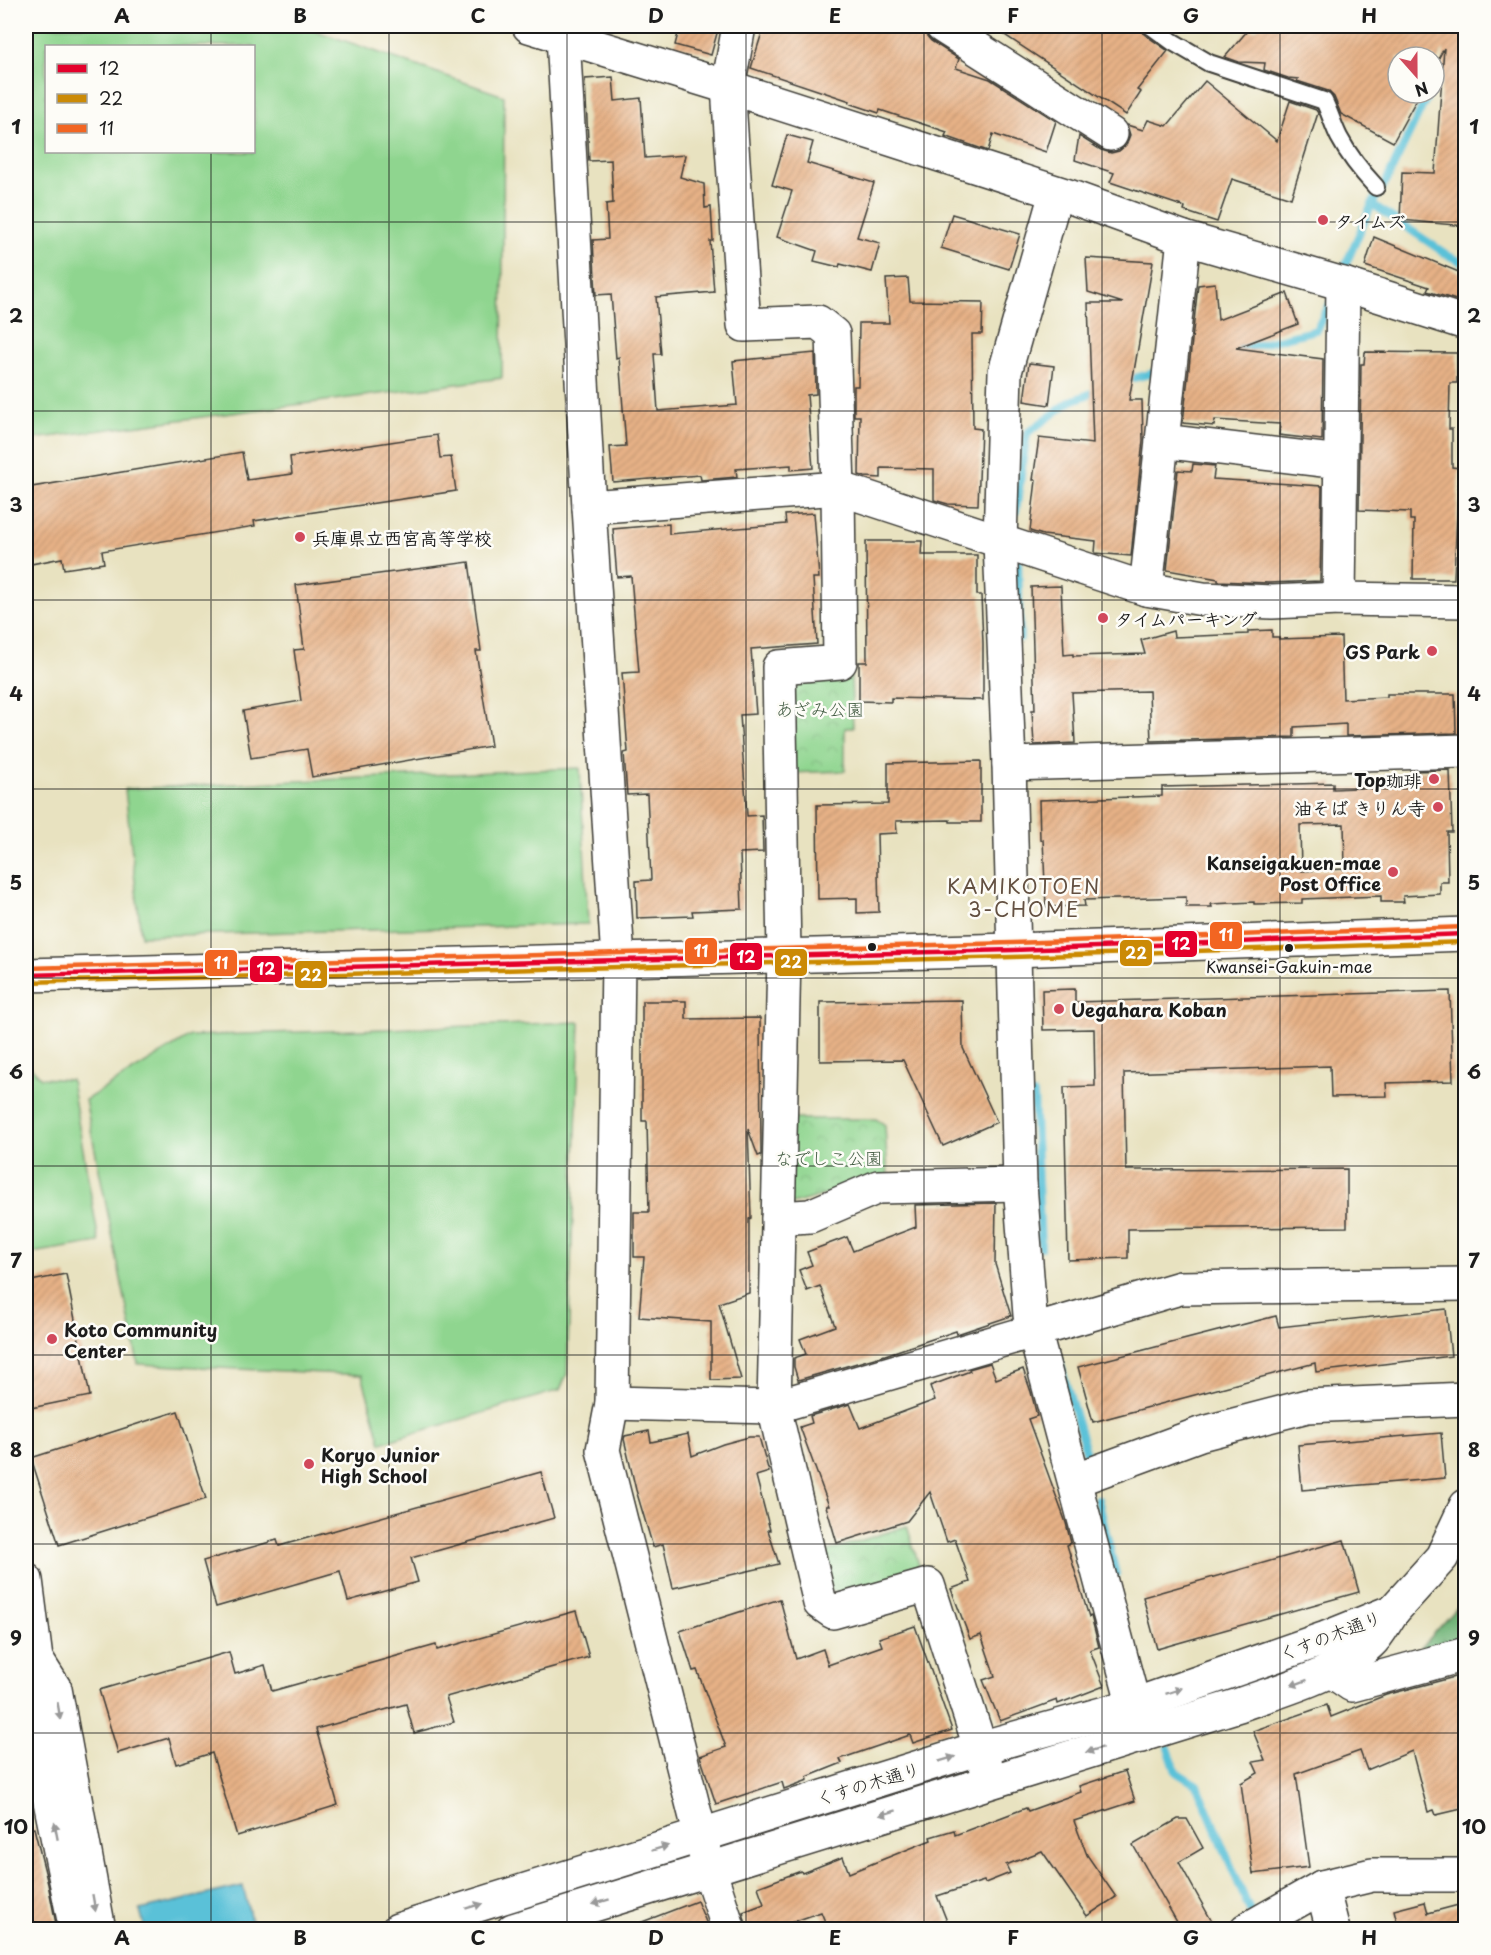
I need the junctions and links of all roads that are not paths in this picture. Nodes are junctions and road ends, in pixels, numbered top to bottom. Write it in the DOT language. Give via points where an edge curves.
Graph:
graph roads {
  1 [pos="529,26"];
  2 [pos="739,26"];
  3 [pos="942,26"];
  4 [pos="1150,26"];
  5 [pos="563,36"];
  6 [pos="728,87"];
  7 [pos="1111,134"];
  8 [pos="1376,187"];
  9 [pos="1056,194"];
  10 [pos="1184,238"];
  11 [pos="1343,284"];
  12 [pos="1466,323"];
  13 [pos="1162,441"];
  14 [pos="1341,462"];
  15 [pos="838,488"];
  16 [pos="588,507"];
  17 [pos="1000,542"];
  18 [pos="1146,589"];
  19 [pos="1338,599"];
  20 [pos="1466,601"];
  21 [pos="1466,751"];
  22 [pos="1009,764"];
  23 [pos="1466,934"];
  24 [pos="1013,950"];
  25 [pos="784,955"];
  26 [pos="618,960"];
  27 [pos="26,975"];
  28 [pos="1020,1184"];
  29 [pos="778,1218"];
  30 [pos="1466,1284"];
  31 [pos="1035,1329"];
  32 [pos="1466,1399"];
  33 [pos="612,1403"];
  34 [pos="774,1407"];
  35 [pos="1075,1480"];
  36 [pos="1466,1506"];
  37 [pos="26,1580"];
  38 [pos="1393,1611"];
  39 [pos="1466,1654"];
  40 [pos="31,1661"];
  41 [pos="1330,1670"];
  42 [pos="1138,1720"];
  43 [pos="980,1748"];
  44 [pos="991,1781"];
  45 [pos="700,1835"];
  46 [pos="709,1869"];
  47 [pos="1466,1875"];
  48 [pos="1322,1887"];
  49 [pos="1251,1928"];
  50 [pos="76,1929"];
  51 [pos="99,1929"];
  52 [pos="398,1929"];
  53 [pos="513,1929"];
  54 [pos="729,1929"];
  55 [pos="1333,1929"];
  1 -- 5 [label="street"];
  2 -- 6 [label="street"];
  3 -- 7 [label="street"];
  4 -- 8 [label="lane" via="1209,63 1324,101 1354,163"];
  5 -- 6 [label="street"];
  5 -- 16 [label="street"];
  6 -- 9 [label="street"];
  6 -- 15 [label="street" via="744,325 818,322 833,334"];
  9 -- 10 [label="street"];
  9 -- 17 [label="street" via="1005,372"];
  10 -- 11 [label="street"];
  10 -- 13 [label="street"];
  11 -- 12 [label="street"];
  11 -- 14 [label="street"];
  13 -- 14 [label="street"];
  13 -- 18 [label="street"];
  14 -- 19 [label="street"];
  15 -- 16 [label="street"];
  15 -- 17 [label="street"];
  15 -- 25 [label="street" via="840,662 779,667"];
  16 -- 26 [label="street"];
  17 -- 18 [label="street"];
  17 -- 22 [label="street"];
  18 -- 19 [label="street" via="1203,599"];
  19 -- 20 [label="street"];
  21 -- 22 [label="street"];
  22 -- 24 [label="street"];
  23 -- 24 [label="street"];
  24 -- 25 [label="street"];
  24 -- 28 [label="street"];
  25 -- 26 [label="street"];
  25 -- 29 [label="street"];
  26 -- 27 [label="street"];
  26 -- 33 [label="street"];
  28 -- 29 [label="street" via="878,1187 810,1216"];
  28 -- 31 [label="street" via="1030,1315"];
  29 -- 34 [label="street"];
  30 -- 31 [label="street" via="1180,1288"];
  31 -- 34 [label="street"];
  31 -- 35 [label="street"];
  32 -- 35 [label="street" via="1307,1406 1200,1434"];
  33 -- 34 [label="street"];
  33 -- 45 [label="street" via="603,1450"];
  34 -- 43 [label="street" via="820,1603 833,1612 928,1585"];
  35 -- 42 [label="street"];
  36 -- 38 [label="street" via="1442,1557"];
  37 -- 40 [label="street"];
  38 -- 41 [label="street, くすの木通り" via="1372,1642"];
  42 -- 38 [label="street, くすの木通り, one-way"];
  39 -- 41 [label="street" via="1352,1685"];
  50 -- 40 [label="street, one-way" via="28,1692"];
  40 -- 51 [label="street, one-way" via="55,1689"];
  41 -- 42 [label="street, くすの木通り, one-way" via="1239,1705"];
  42 -- 43 [label="street, くすの木通り"];
  42 -- 44 [label="street, くすの木通り, one-way"];
  43 -- 44 [label="street"];
  45 -- 43 [label="street, くすの木通り, one-way"];
  44 -- 46 [label="street, くすの木通り, one-way"];
  45 -- 46 [label="street"];
  52 -- 45 [label="street, くすの木通り, one-way"];
  46 -- 53 [label="street, くすの木通り, one-way"];
  46 -- 54 [label="street"];
  47 -- 48 [label="street" via="1372,1875"];
  48 -- 49 [label="street"];
  48 -- 55 [label="street"];
}
